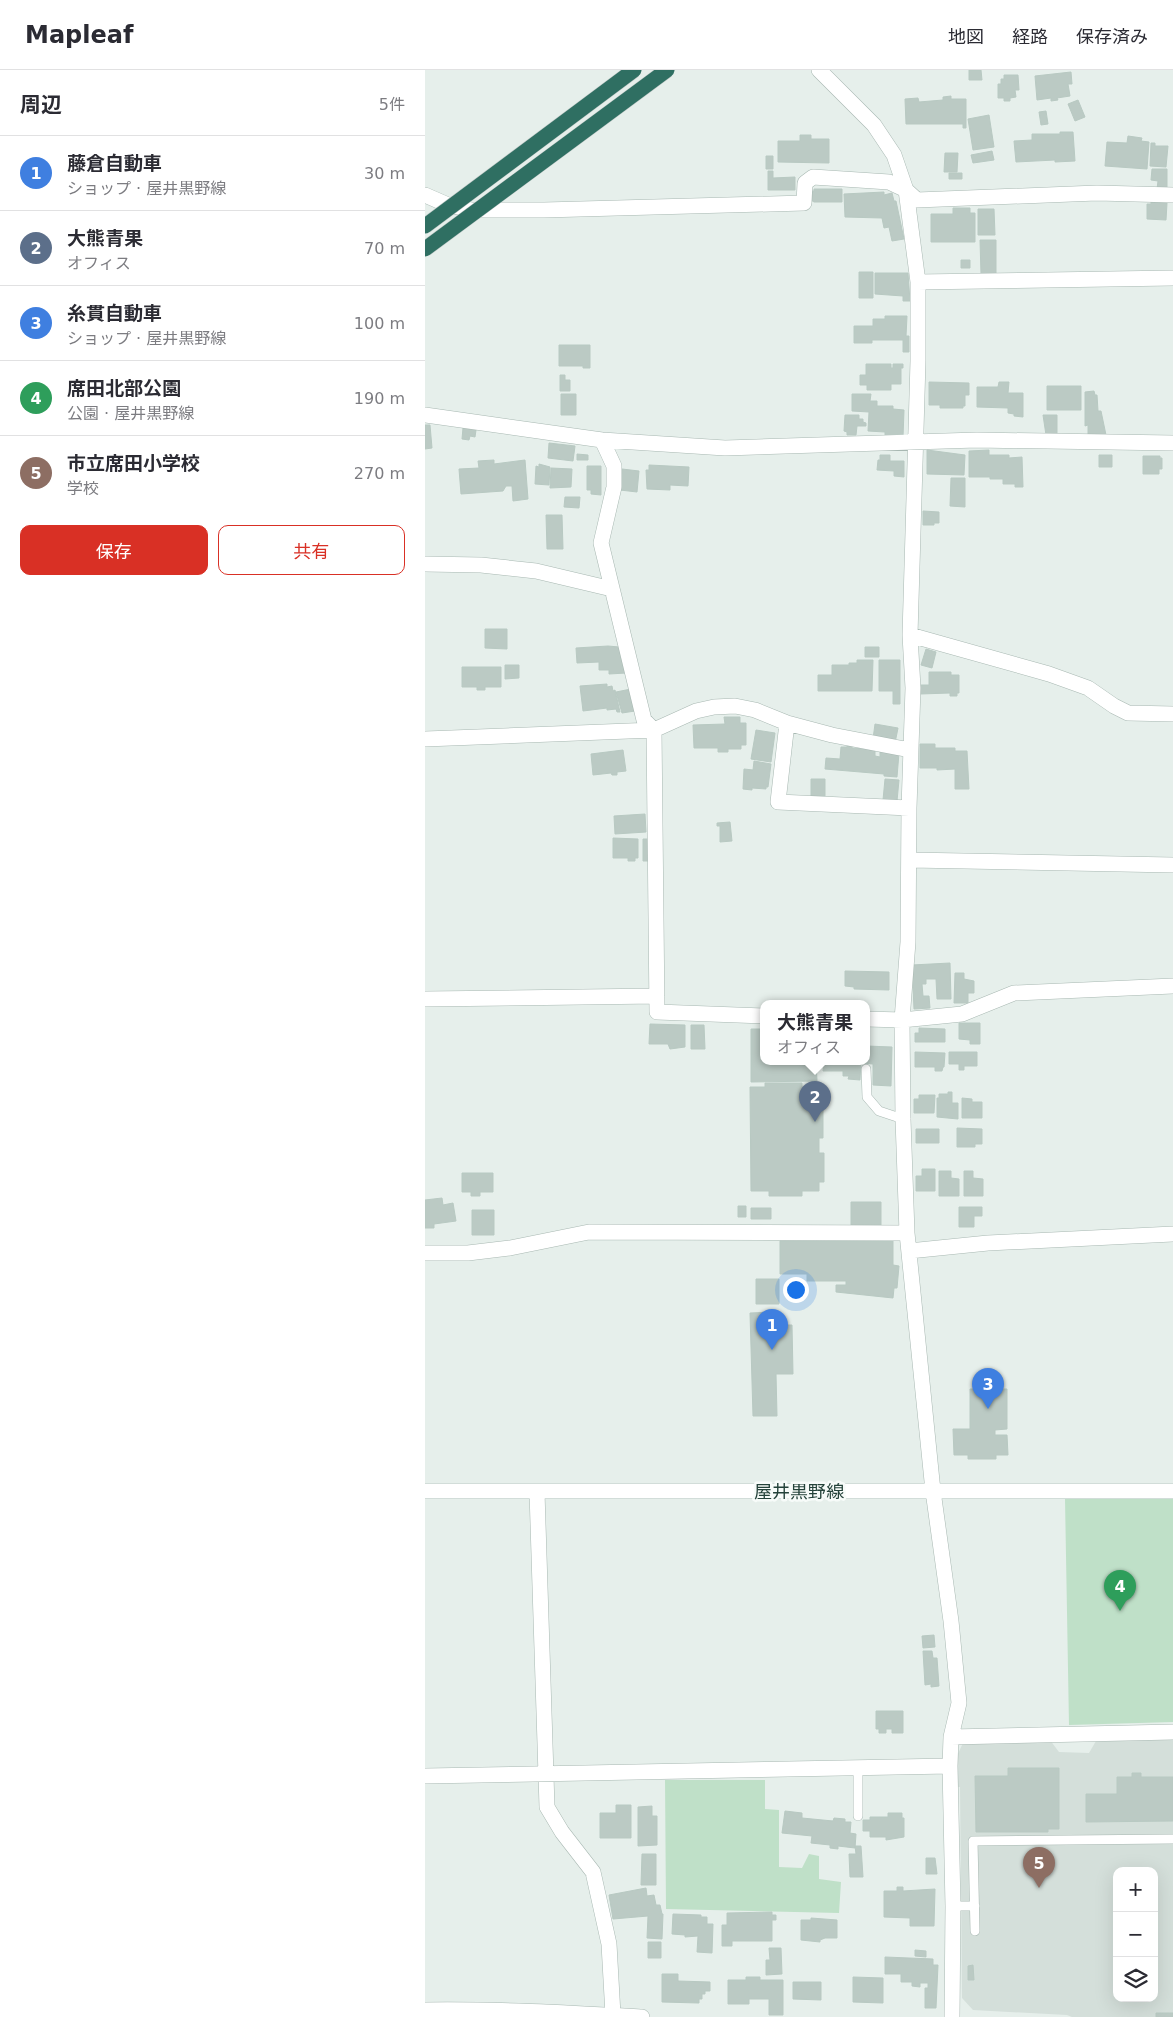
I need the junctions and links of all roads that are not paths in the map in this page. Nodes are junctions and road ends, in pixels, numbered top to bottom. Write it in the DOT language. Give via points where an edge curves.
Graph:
graph roads {
  1 [pos="634,70"];
  2 [pos="667,70"];
  3 [pos="819,70"];
  4 [pos="906,190"];
  5 [pos="425,195"];
  6 [pos="1173,195"];
  7 [pos="425,226"];
  8 [pos="425,249"];
  9 [pos="1173,278"];
  10 [pos="918,282"];
  11 [pos="425,415"];
  12 [pos="602,440"];
  13 [pos="1173,442"];
  14 [pos="916,443"];
  15 [pos="425,564"];
  16 [pos="612,589"];
  17 [pos="910,636"];
  18 [pos="1173,714"];
  19 [pos="787,723"];
  20 [pos="654,730"];
  21 [pos="425,739"];
  22 [pos="910,750"];
  23 [pos="909,808"];
  24 [pos="910,860"];
  25 [pos="1173,865"];
  26 [pos="1173,986"];
  27 [pos="657,996"];
  28 [pos="425,999"];
  29 [pos="760,1016"];
  30 [pos="870,1019"];
  31 [pos="902,1020"];
  32 [pos="866,1069"];
  33 [pos="903,1119"];
  34 [pos="907,1233"];
  35 [pos="1173,1234"];
  36 [pos="909,1251"];
  37 [pos="425,1253"];
  38 [pos="425,1491"];
  39 [pos="933,1491"];
  40 [pos="1173,1491"];
  41 [pos="537,1492"];
  42 [pos="1173,1732"];
  43 [pos="951,1737"];
  44 [pos="858,1766"];
  45 [pos="950,1766"];
  46 [pos="545,1773"];
  47 [pos="425,1776"];
  48 [pos="858,1816"];
  49 [pos="1173,1839"];
  50 [pos="953,1906"];
  51 [pos="975,1906"];
  52 [pos="975,1931"];
  53 [pos="425,2010"];
  54 [pos="613,2015"];
  55 [pos="642,2017"];
  56 [pos="952,2017"];
  57 [pos="957,2017"];
  1 -- 7 [label="highway, bridge"];
  2 -- 8 [label="highway, bridge"];
  3 -- 4 [label="street" via="874,125 894,154"];
  4 -- 5 [label="street" via="889,182 813,177 805,183 804,203 544,210 472,210 448,205"];
  4 -- 6 [label="street" via="917,200 1097,193"];
  4 -- 10 [label="street"];
  9 -- 10 [label="street"];
  10 -- 14 [label="street"];
  11 -- 12 [label="street"];
  12 -- 14 [label="street" via="725,448"];
  12 -- 16 [label="street" via="614,466 614,487 601,543"];
  13 -- 14 [label="street" via="977,440"];
  14 -- 17 [label="street"];
  15 -- 16 [label="street" via="481,565 536,572"];
  16 -- 20 [label="street" via="644,720"];
  17 -- 18 [label="street" via="1057,676 1088,688 1128,713"];
  17 -- 22 [label="street" via="913,688"];
  19 -- 20 [label="street" via="755,710 735,706 714,707 696,711"];
  19 -- 22 [label="street"];
  19 -- 23 [label="street" via="778,802"];
  20 -- 21 [label="street"];
  20 -- 27 [label="street"];
  22 -- 23 [label="street"];
  23 -- 24 [label="street"];
  24 -- 25 [label="street"];
  24 -- 31 [label="street"];
  26 -- 31 [label="street" via="1014,993 962,1014"];
  27 -- 28 [label="street"];
  27 -- 29 [label="street" via="657,1012"];
  30 -- 31 [label="street"];
  31 -- 33 [label="street"];
  32 -- 33 [label="lane" via="867,1097 879,1111"];
  33 -- 34 [label="street"];
  34 -- 36 [label="street"];
  34 -- 37 [label="street" via="589,1232 510,1248 468,1253"];
  35 -- 36 [label="street" via="988,1243"];
  36 -- 39 [label="street"];
  38 -- 41 [label="street, 屋井黒野線"];
  39 -- 40 [label="street, 屋井黒野線"];
  39 -- 41 [label="street, 屋井黒野線"];
  39 -- 43 [label="street" via="959,1703"];
  41 -- 46 [label="street"];
  42 -- 43 [label="street"];
  43 -- 45 [label="street"];
  44 -- 45 [label="street"];
  44 -- 46 [label="street"];
  44 -- 48 [label="lane"];
  45 -- 50 [label="street"];
  46 -- 47 [label="street"];
  46 -- 54 [label="street" via="547,1807 593,1872 609,1944"];
  49 -- 51 [label="lane" via="973,1841"];
  50 -- 51 [label="lane"];
  50 -- 56 [label="street"];
  51 -- 52 [label="lane"];
  53 -- 54 [label="street"];
  54 -- 55 [label="street"];
  56 -- 57 [label="street"];
}
